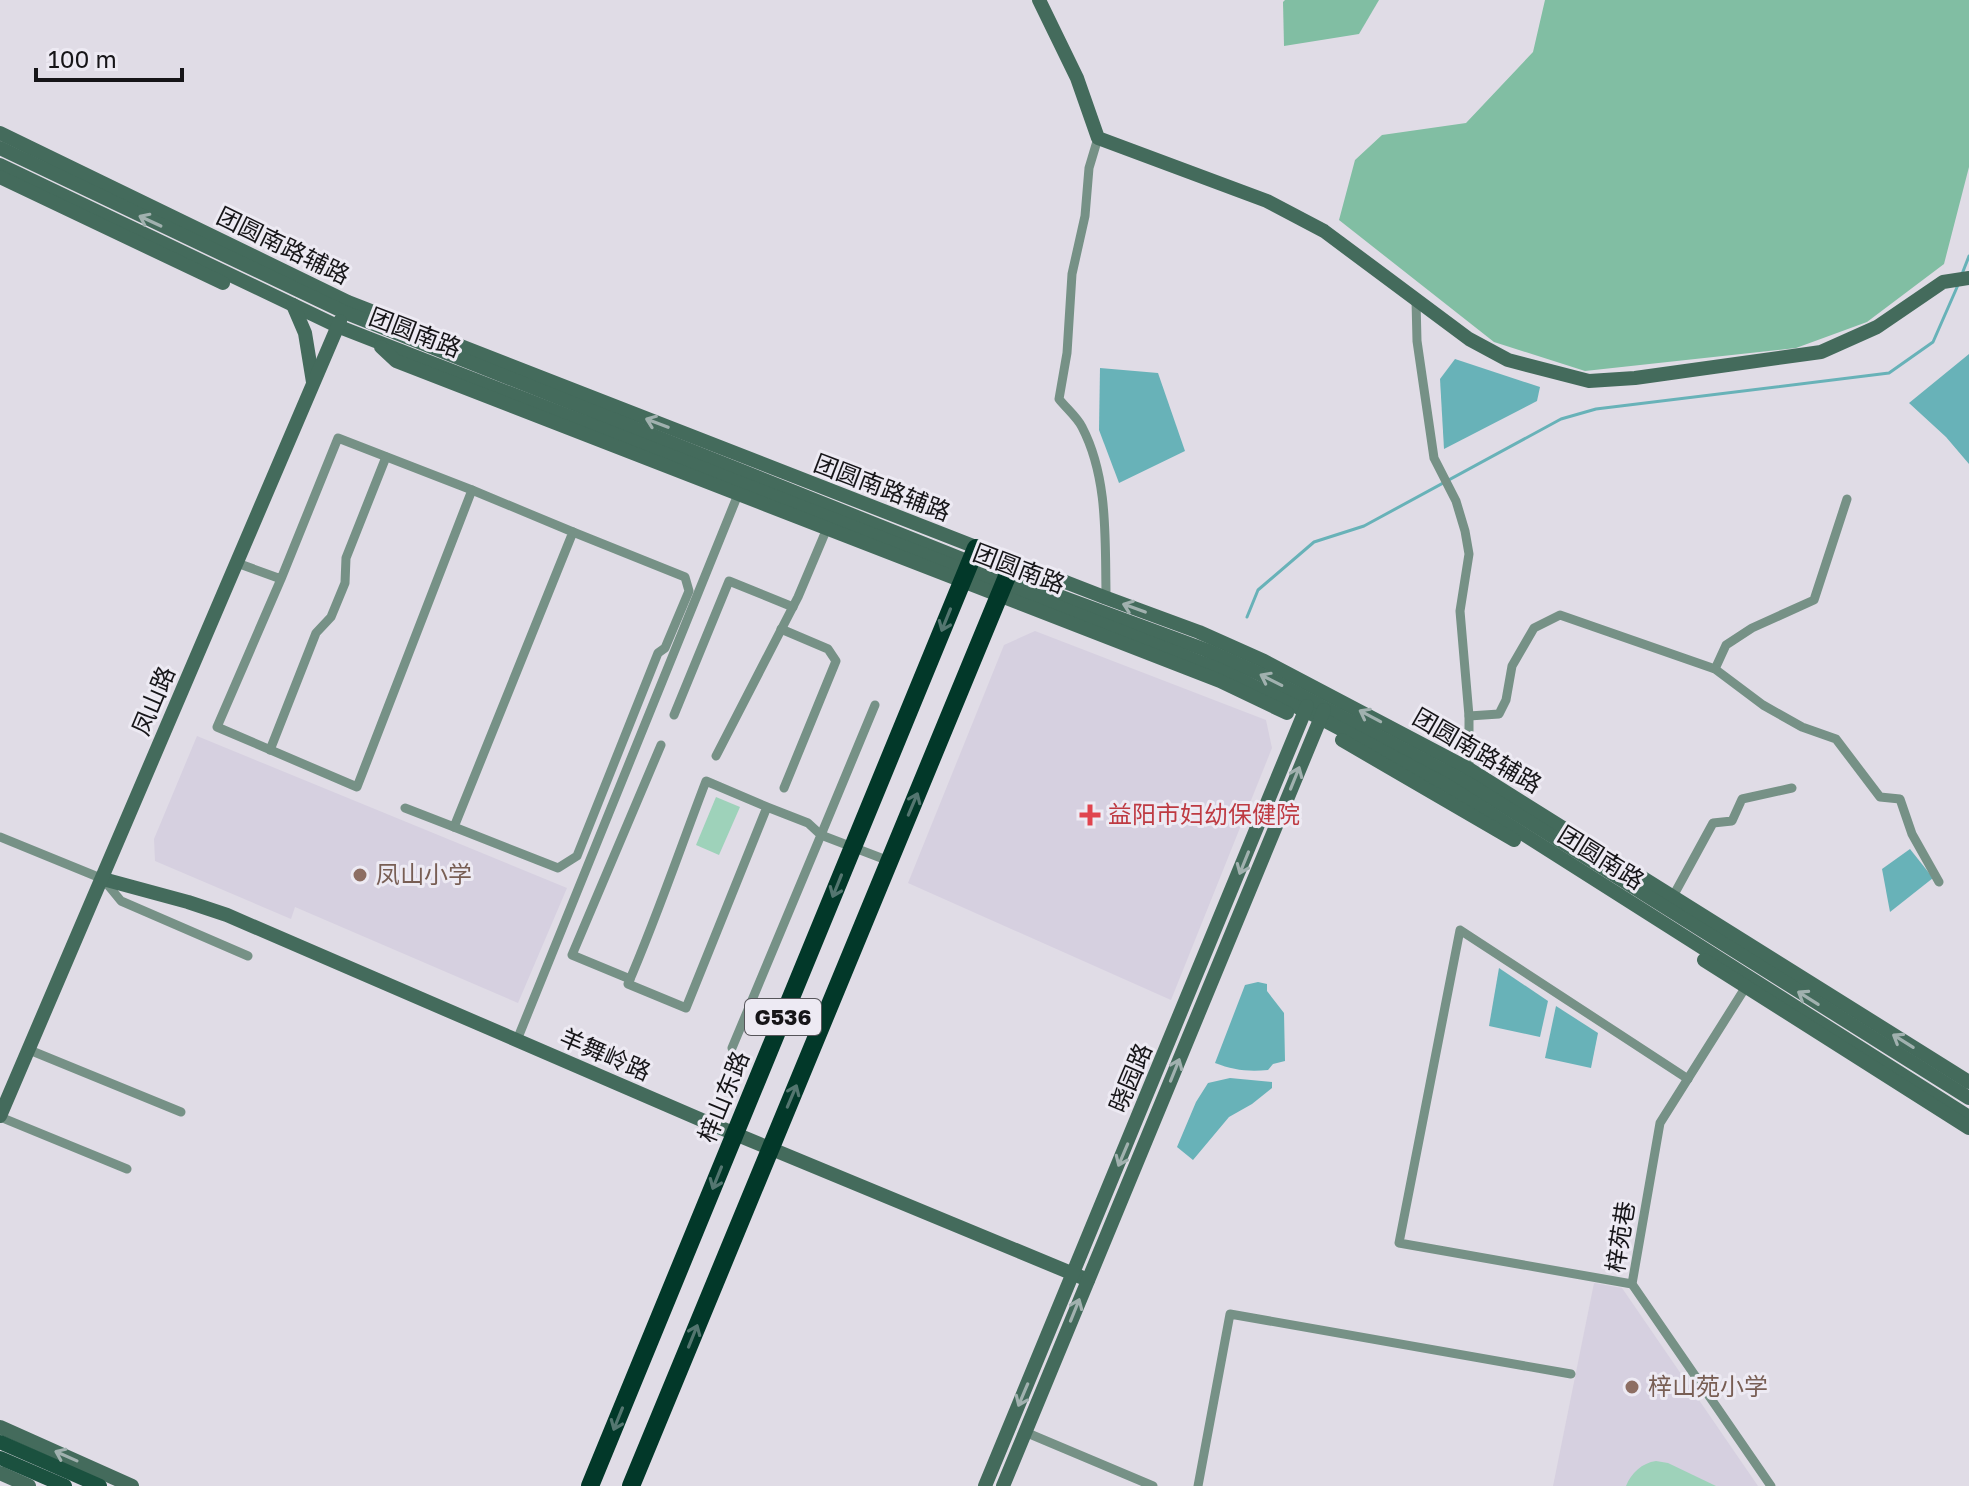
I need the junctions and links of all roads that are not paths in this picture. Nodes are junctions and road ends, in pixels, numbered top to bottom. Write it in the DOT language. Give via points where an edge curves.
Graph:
graph roads {
  1 [pos="1039,0"];
  2 [pos="0,133"];
  3 [pos="1098,138"];
  4 [pos="0,148"];
  5 [pos="0,165"];
  6 [pos="0,177"];
  7 [pos="1963,279"];
  8 [pos="1416,300"];
  9 [pos="290,304"];
  10 [pos="346,307"];
  11 [pos="337,326"];
  12 [pos="313,382"];
  13 [pos="386,457"];
  14 [pos="472,490"];
  15 [pos="740,490"];
  16 [pos="1847,499"];
  17 [pos="828,524"];
  18 [pos="573,532"];
  19 [pos="237,563"];
  20 [pos="969,566"];
  21 [pos="281,579"];
  22 [pos="1006,581"];
  23 [pos="1102,604"];
  24 [pos="793,607"];
  25 [pos="781,629"];
  26 [pos="1199,661"];
  27 [pos="1715,669"];
  28 [pos="1220,681"];
  29 [pos="1308,704"];
  30 [pos="875,705"];
  31 [pos="1324,712"];
  32 [pos="674,715"];
  33 [pos="1469,716"];
  34 [pos="661,745"];
  35 [pos="270,750"];
  36 [pos="716,756"];
  37 [pos="1469,777"];
  38 [pos="784,788"];
  39 [pos="1792,788"];
  40 [pos="767,807"];
  41 [pos="405,808"];
  42 [pos="454,827"];
  43 [pos="821,835"];
  44 [pos="0,837"];
  45 [pos="853,847"];
  46 [pos="889,861"];
  47 [pos="103,879"];
  48 [pos="1939,882"];
  49 [pos="1669,903"];
  50 [pos="248,956"];
  51 [pos="630,979"];
  52 [pos="1748,983"];
  53 [pos="517,1040"];
  54 [pos="732,1048"];
  55 [pos="27,1049"];
  56 [pos="1688,1079"];
  57 [pos="1969,1082"];
  58 [pos="1969,1098"];
  59 [pos="181,1112"];
  60 [pos="0,1116"];
  61 [pos="1969,1117"];
  62 [pos="1969,1128"];
  63 [pos="735,1134"];
  64 [pos="770,1149"];
  65 [pos="127,1169"];
  66 [pos="1081,1277"];
  67 [pos="1632,1284"];
  68 [pos="1571,1374"];
  69 [pos="0,1427"];
  70 [pos="1025,1432"];
  71 [pos="0,1442"];
  72 [pos="0,1458"];
  73 [pos="0,1473"];
  74 [pos="29,1486"];
  75 [pos="65,1486"];
  76 [pos="100,1486"];
  77 [pos="132,1486"];
  78 [pos="590,1486"];
  79 [pos="631,1486"];
  80 [pos="985,1486"];
  81 [pos="1003,1486"];
  82 [pos="1153,1486"];
  83 [pos="1198,1486"];
  84 [pos="1771,1486"];
  1 -- 3 [label="street" via="1077,78"];
  2 -- 10 [label="street, 团圆南路辅路"];
  3 -- 8 [label="street" via="1267,201 1324,231"];
  3 -- 23 [label="street" via="1072,274 1059,399 1081,425 1097,466 1104,517"];
  10 -- 4 [label="street, 团圆南路, one-way"];
  5 -- 9 [label="street, 团圆南路"];
  6 -- 9 [label="street, 团圆南路辅路" via="261,301"];
  7 -- 8 [label="street" via="1943,282 1877,327 1821,352 1589,381 1508,360"];
  8 -- 33 [label="street" via="1434,458 1465,531 1469,554 1460,611"];
  9 -- 11 [label="street, 团圆南路"];
  9 -- 12 [label="street" via="305,333"];
  10 -- 11 [label="street, 凤山路"];
  20 -- 10 [label="street, 团圆南路辅路, one-way"];
  11 -- 12 [label="street, 凤山路"];
  11 -- 15 [label="street, 团圆南路"];
  12 -- 19 [label="street, 凤山路"];
  13 -- 14 [label="street"];
  13 -- 21 [label="street" via="338,438"];
  13 -- 35 [label="street" via="346,558 345,583 331,617 316,633"];
  14 -- 18 [label="street"];
  14 -- 35 [label="street" via="357,787"];
  15 -- 17 [label="street, 团圆南路"];
  15 -- 53 [label="street"];
  16 -- 27 [label="street" via="1814,600 1726,645"];
  17 -- 20 [label="street, 团圆南路"];
  17 -- 24 [label="street"];
  18 -- 42 [label="street"];
  18 -- 42 [label="street" via="685,577 689,591 665,648 658,653 577,856 558,868"];
  19 -- 21 [label="street"];
  19 -- 47 [label="street, 凤山路"];
  20 -- 22 [label="street, 团圆南路辅路"];
  20 -- 22 [label="street, 团圆南路"];
  20 -- 45 [label="highway, 梓山东路 / G536, one-way"];
  21 -- 35 [label="street" via="217,727"];
  22 -- 23 [label="street, 团圆南路"];
  22 -- 26 [label="street, 团圆南路"];
  22 -- 28 [label="street, 团圆南路辅路"];
  46 -- 22 [label="highway, G536, one-way"];
  29 -- 23 [label="street, 团圆南路辅路, one-way" via="1199,632"];
  24 -- 25 [label="street"];
  24 -- 32 [label="street" via="729,581"];
  25 -- 36 [label="street"];
  25 -- 38 [label="street" via="828,649 836,661"];
  26 -- 28 [label="street"];
  26 -- 29 [label="street, 团圆南路, one-way"];
  27 -- 33 [label="street" via="1560,615 1534,628 1512,666 1499,714"];
  27 -- 48 [label="street" via="1763,705 1836,739 1880,797 1900,799 1912,834"];
  28 -- 29 [label="street, 团圆南路辅路"];
  29 -- 31 [label="street, 团圆南路"];
  29 -- 31 [label="street, 团圆南路辅路"];
  29 -- 66 [label="street, 晓园路, one-way"];
  30 -- 43 [label="street"];
  37 -- 31 [label="street, 团圆南路, one-way"];
  31 -- 52 [label="street, 团圆南路" via="1446,785"];
  66 -- 31 [label="street, 晓园路, one-way"];
  33 -- 37 [label="street"];
  34 -- 51 [label="street" via="572,955"];
  37 -- 49 [label="street, 团圆南路"];
  39 -- 49 [label="street" via="1742,799 1732,821 1713,823"];
  40 -- 43 [label="street" via="808,823"];
  40 -- 51 [label="street" via="706,781"];
  40 -- 51 [label="street" via="686,1008 628,984"];
  41 -- 42 [label="street"];
  43 -- 45 [label="street"];
  43 -- 54 [label="street"];
  44 -- 47 [label="street"];
  45 -- 46 [label="street"];
  45 -- 63 [label="highway, 梓山东路 / G536, one-way"];
  64 -- 46 [label="highway, G536, one-way"];
  47 -- 50 [label="street" via="121,901"];
  47 -- 53 [label="street, 羊舞岭路" via="227,915"];
  47 -- 55 [label="street, 凤山路"];
  57 -- 49 [label="street, one-way"];
  58 -- 49 [label="street, 团圆南路, one-way"];
  52 -- 56 [label="street, 梓苑巷"];
  52 -- 61 [label="street, 团圆南路"];
  52 -- 62 [label="street"];
  53 -- 63 [label="street, 羊舞岭路"];
  55 -- 59 [label="street"];
  55 -- 60 [label="street, 凤山路"];
  56 -- 67 [label="street, 梓苑巷" via="1660,1123"];
  56 -- 67 [label="street" via="1460,930 1399,1243"];
  60 -- 65 [label="street"];
  63 -- 64 [label="street, 羊舞岭路"];
  63 -- 78 [label="highway, 梓山东路 / G536, one-way"];
  64 -- 66 [label="street, 羊舞岭路"];
  79 -- 64 [label="highway, G536, one-way"];
  70 -- 66 [label="street, 晓园路, one-way"];
  66 -- 80 [label="street, 晓园路, one-way"];
  67 -- 84 [label="street, 梓苑巷"];
  68 -- 83 [label="street" via="1230,1314"];
  77 -- 69 [label="street, one-way"];
  70 -- 81 [label="street, 晓园路"];
  70 -- 82 [label="street"];
  71 -- 76 [label="main road"];
  72 -- 75 [label="main road"];
  73 -- 74 [label="street"];
}
